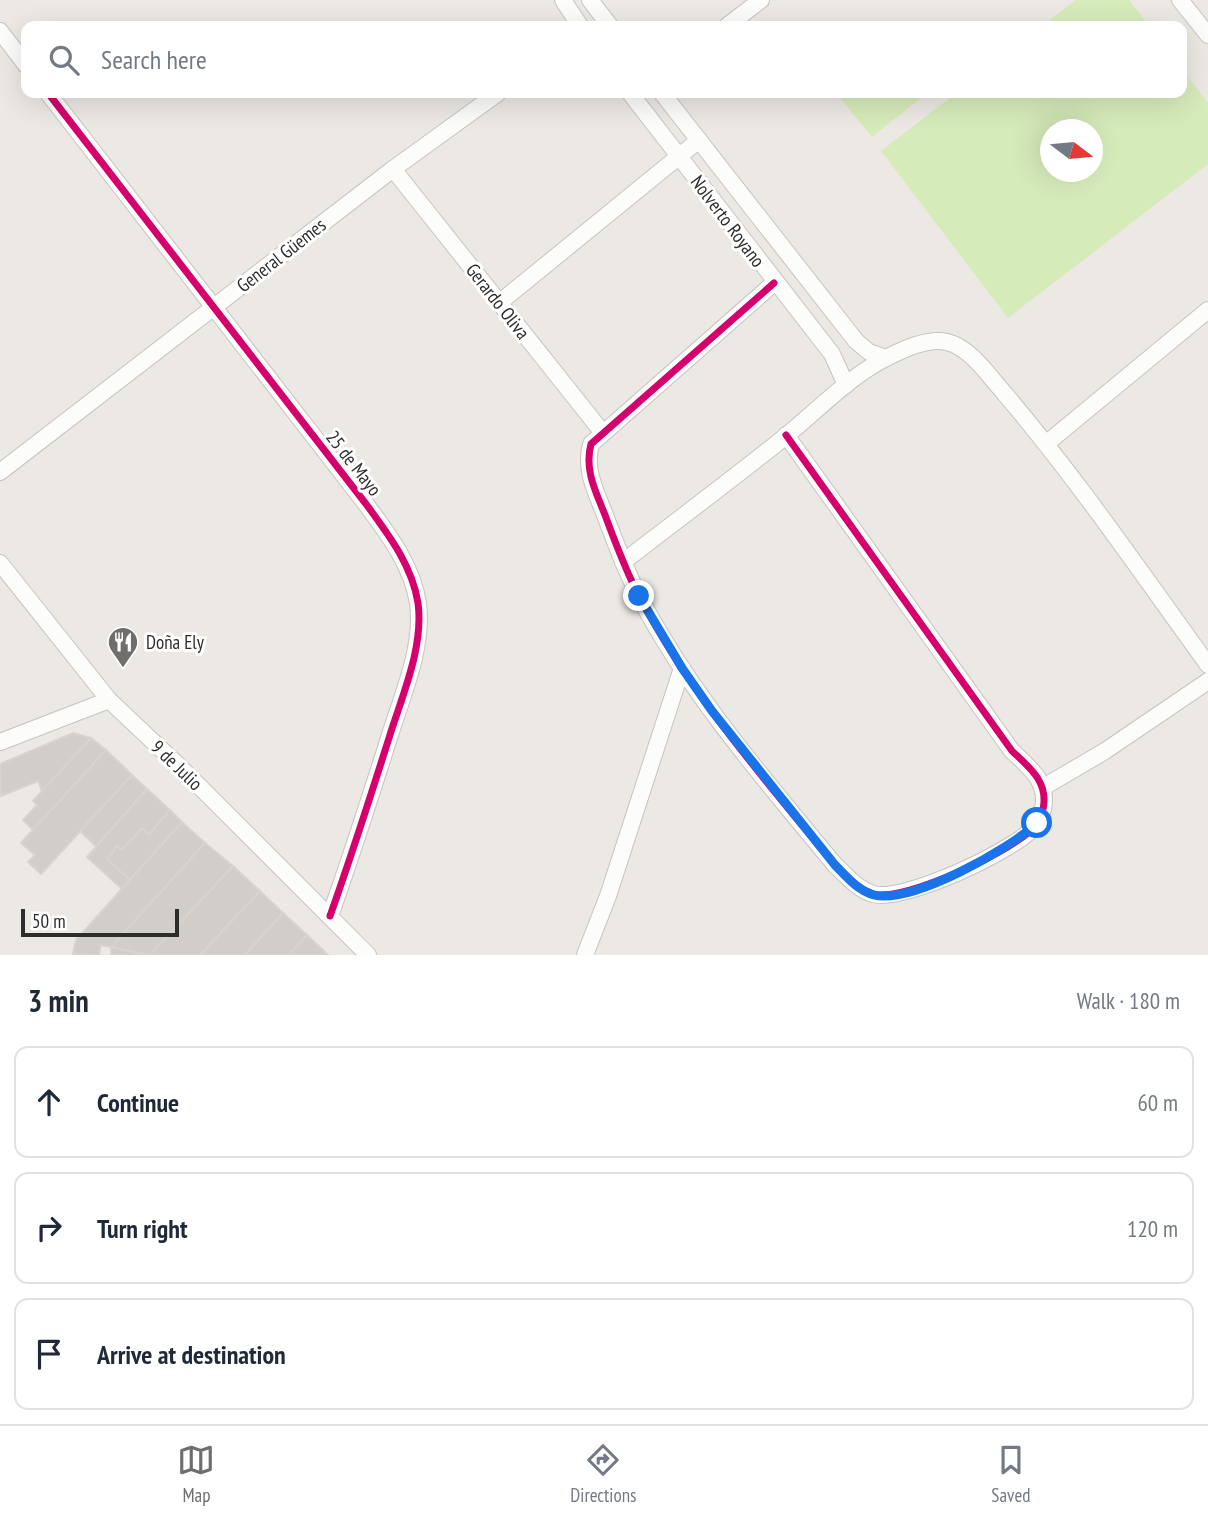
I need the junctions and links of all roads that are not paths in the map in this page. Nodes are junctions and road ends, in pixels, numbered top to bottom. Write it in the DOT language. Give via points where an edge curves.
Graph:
graph roads {
  1 [pos="563,0"];
  2 [pos="590,0"];
  3 [pos="761,0"];
  4 [pos="1180,0"];
  5 [pos="577,21"];
  6 [pos="600,21"];
  7 [pos="734,21"];
  8 [pos="0,31"];
  9 [pos="1208,35"];
  10 [pos="21,58"];
  11 [pos="52,98"];
  12 [pos="491,98"];
  13 [pos="634,98"];
  14 [pos="666,98"];
  15 [pos="699,140"];
  16 [pos="679,156"];
  17 [pos="393,169"];
  18 [pos="774,283"];
  19 [pos="499,303"];
  20 [pos="214,307"];
  21 [pos="1208,310"];
  22 [pos="886,358"];
  23 [pos="846,385"];
  24 [pos="603,433"];
  25 [pos="786,435"];
  26 [pos="1047,443"];
  27 [pos="0,472"];
  28 [pos="623,562"];
  29 [pos="0,563"];
  30 [pos="1208,665"];
  31 [pos="682,668"];
  32 [pos="1208,681"];
  33 [pos="109,700"];
  34 [pos="0,742"];
  35 [pos="1042,788"];
  36 [pos="330,916"];
  37 [pos="368,955"];
  38 [pos="585,955"];
  1 -- 5 [label="street"];
  2 -- 6 [label="street"];
  3 -- 7 [label="street"];
  4 -- 9 [label="street"];
  8 -- 10 [label="street"];
  11 -- 20 [label="street, 25 de Mayo"];
  12 -- 17 [label="street, General Güemes"];
  13 -- 16 [label="street, Nolverto Royano"];
  14 -- 15 [label="street, Nolverto Royano"];
  15 -- 16 [label="street"];
  15 -- 22 [label="street, Nolverto Royano" via="856,341"];
  16 -- 18 [label="street, Nolverto Royano"];
  16 -- 19 [label="street"];
  17 -- 19 [label="street, Gerardo Oliva"];
  17 -- 20 [label="street, General Güemes"];
  18 -- 23 [label="street, Nolverto Royano" via="832,354"];
  18 -- 24 [label="street"];
  19 -- 24 [label="street, Gerardo Oliva"];
  20 -- 27 [label="street, General Güemes"];
  20 -- 36 [label="street, 25 de Mayo" via="394,542 410,573 418,603 407,681"];
  21 -- 26 [label="street"];
  22 -- 23 [label="street"];
  22 -- 26 [label="street" via="930,342 946,341 963,349"];
  23 -- 25 [label="street"];
  24 -- 28 [label="street" via="591,444 587,458"];
  25 -- 28 [label="street"];
  25 -- 35 [label="street"];
  26 -- 30 [label="street"];
  28 -- 31 [label="street"];
  29 -- 33 [label="street, 9 de Julio"];
  31 -- 35 [label="street" via="835,865 855,885 874,895 931,884 1022,838 1037,823 1043,808"];
  31 -- 38 [label="street"];
  32 -- 35 [label="street"];
  33 -- 34 [label="street"];
  33 -- 36 [label="street, 9 de Julio"];
  36 -- 37 [label="street, 9 de Julio"];
}
